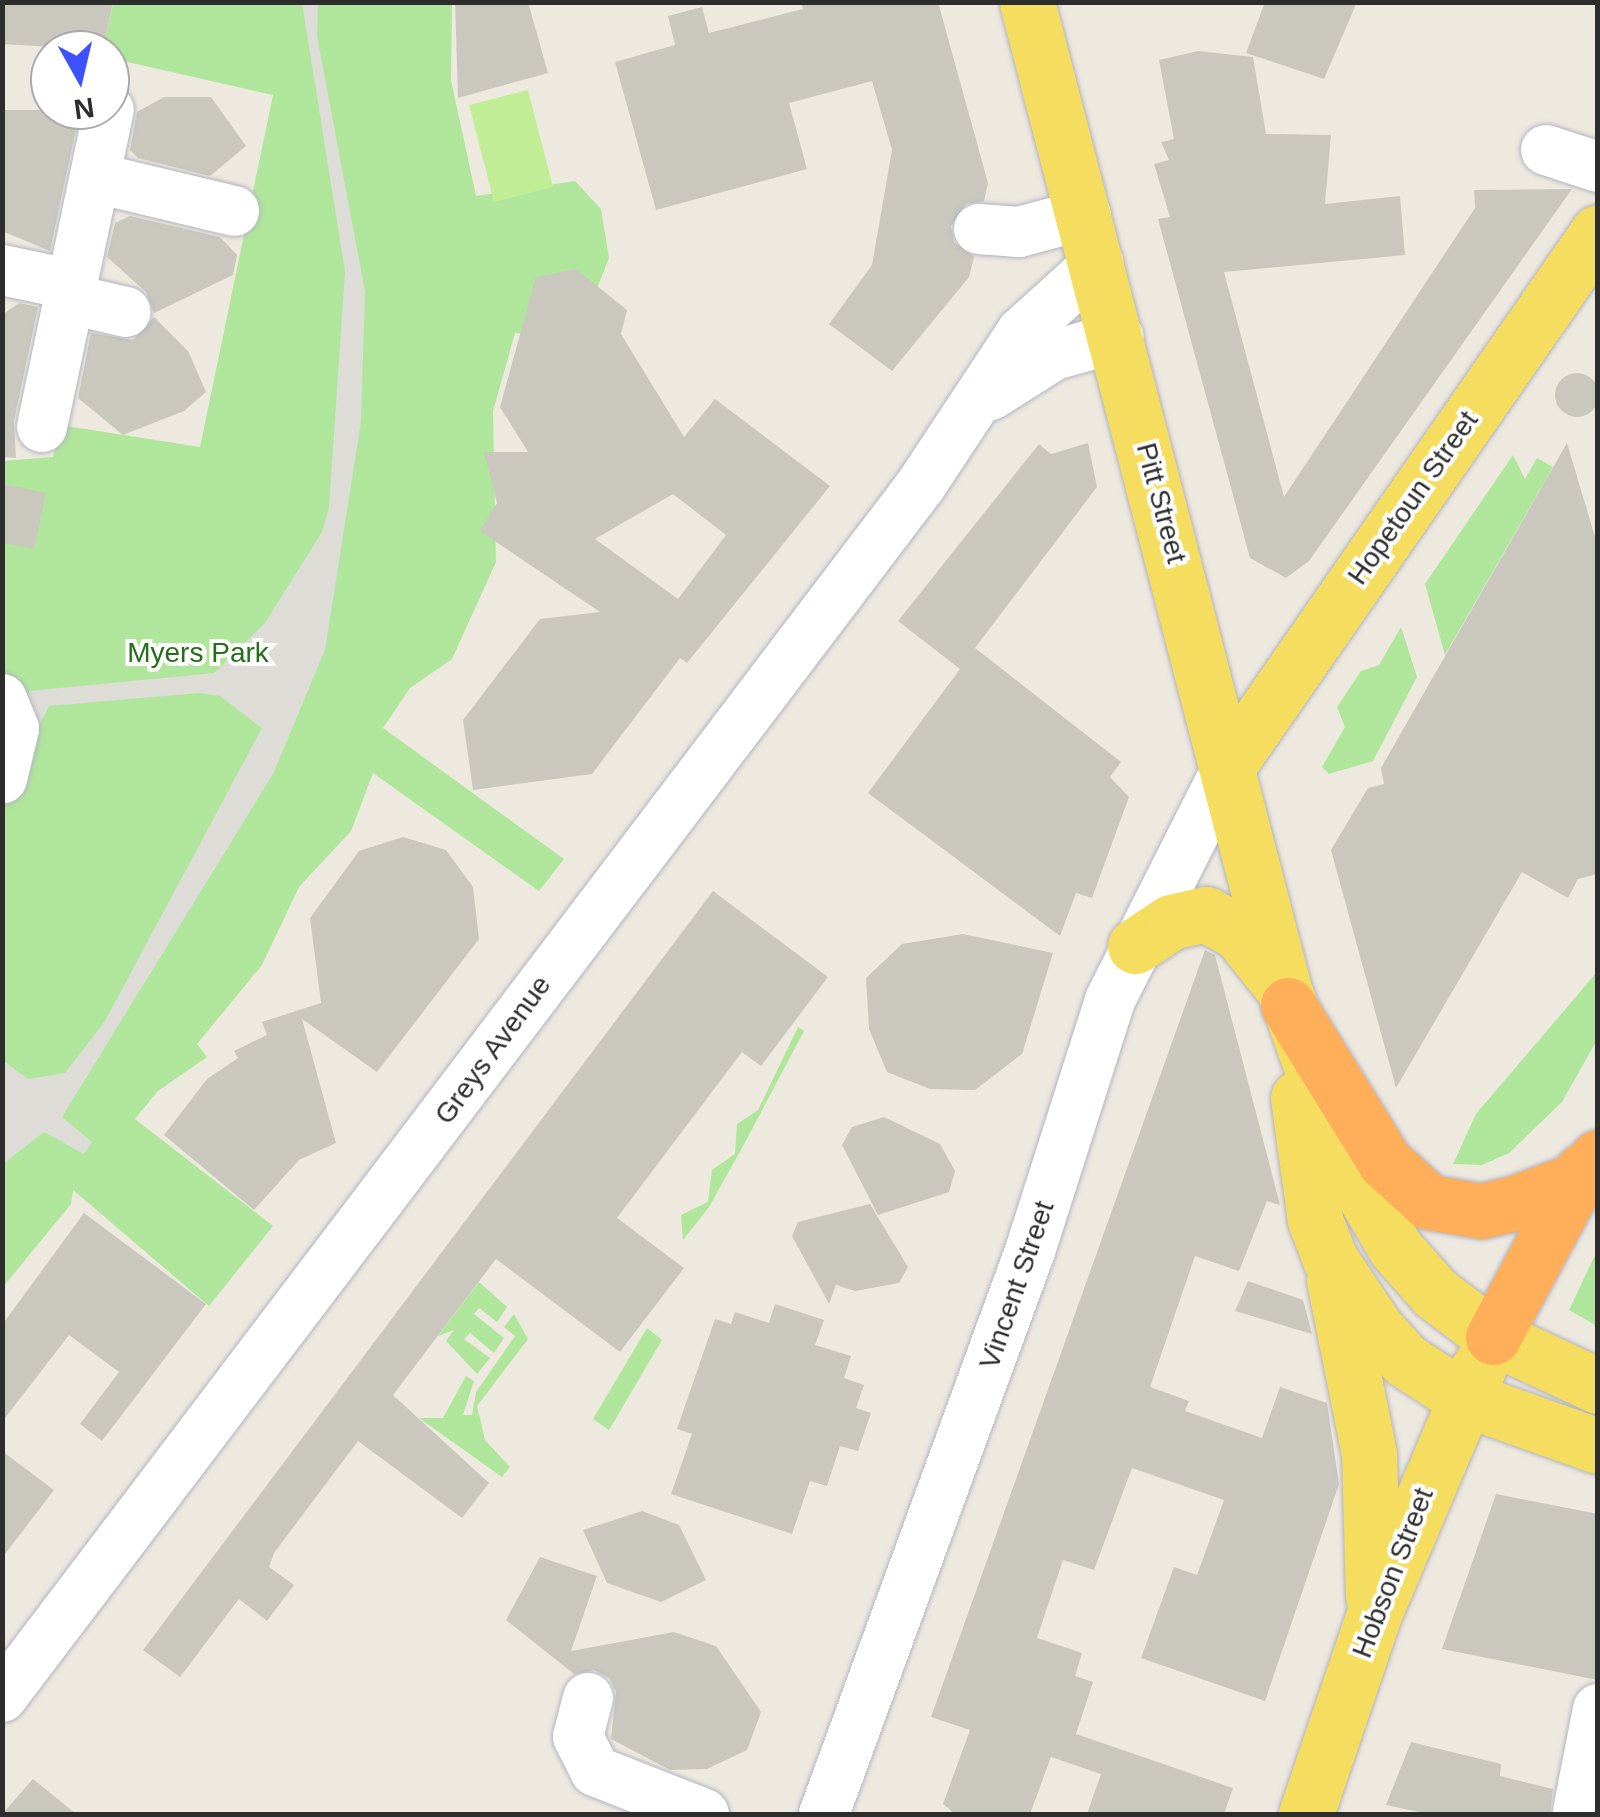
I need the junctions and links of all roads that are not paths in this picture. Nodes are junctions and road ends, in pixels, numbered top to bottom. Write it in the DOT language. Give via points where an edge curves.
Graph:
graph roads {
  1 [pos="1027,2"];
  2 [pos="105,130"];
  3 [pos="1546,150"];
  4 [pos="1598,167"];
  5 [pos="96,178"];
  6 [pos="234,211"];
  7 [pos="979,229"];
  8 [pos="1092,238"];
  9 [pos="1596,239"];
  10 [pos="2,270"];
  11 [pos="72,292"];
  12 [pos="126,312"];
  13 [pos="1118,337"];
  14 [pos="983,401"];
  15 [pos="42,427"];
  16 [pos="2,699"];
  17 [pos="1229,764"];
  18 [pos="2,779"];
  19 [pos="1135,946"];
  20 [pos="1286,997"];
  21 [pos="1591,1157"];
  22 [pos="1330,1259"];
  23 [pos="1493,1337"];
  24 [pos="1598,1386"];
  25 [pos="1463,1398"];
  26 [pos="1598,1446"];
  27 [pos="1374,1614"];
  28 [pos="2,1698"];
  29 [pos="588,1698"];
  30 [pos="1598,1708"];
  31 [pos="1578,1810"];
  32 [pos="704,1814"];
  33 [pos="824,1814"];
  34 [pos="1306,1814"];
  1 -- 8 [label="main road, Pitt Street"];
  2 -- 5 [label="street"];
  3 -- 4 [label="street"];
  5 -- 6 [label="street"];
  5 -- 11 [label="street"];
  7 -- 8 [label="street"];
  8 -- 13 [label="main road, Pitt Street"];
  8 -- 14 [label="street, Greys Avenue"];
  9 -- 17 [label="main road, Hopetoun Street"];
  10 -- 11 [label="street"];
  11 -- 12 [label="street"];
  11 -- 15 [label="street"];
  13 -- 14 [label="street, Greys Avenue" via="1054,355"];
  13 -- 17 [label="main road, Pitt Street"];
  14 -- 28 [label="street, Greys Avenue" via="303,1310"];
  16 -- 18 [label="street" via="14,730"];
  17 -- 19 [label="street, Vincent Street"];
  17 -- 20 [label="main road, Pitt Street"];
  19 -- 20 [label="main road" via="1171,922 1206,914 1240,934"];
  19 -- 33 [label="street, Vincent Street"];
  20 -- 21 [label="highway" via="1386,1162 1430,1202 1481,1211"];
  20 -- 22 [label="main road, Pitt Street" via="1307,1180"];
  20 -- 23 [label="main road, Pitt Street" via="1366,1206 1427,1285"];
  21 -- 23 [label="highway"];
  22 -- 25 [label="main road, Pitt Street" via="1405,1360"];
  22 -- 27 [label="main road" via="1369,1454"];
  23 -- 24 [label="main road, Pitt Street"];
  23 -- 25 [label="main road, Hobson Street"];
  25 -- 26 [label="main road, Pitt Street"];
  25 -- 27 [label="main road, Hobson Street"];
  27 -- 34 [label="main road, Hobson Street"];
  29 -- 32 [label="street" via="578,1737 596,1771"];
  30 -- 31 [label="street"];
}
